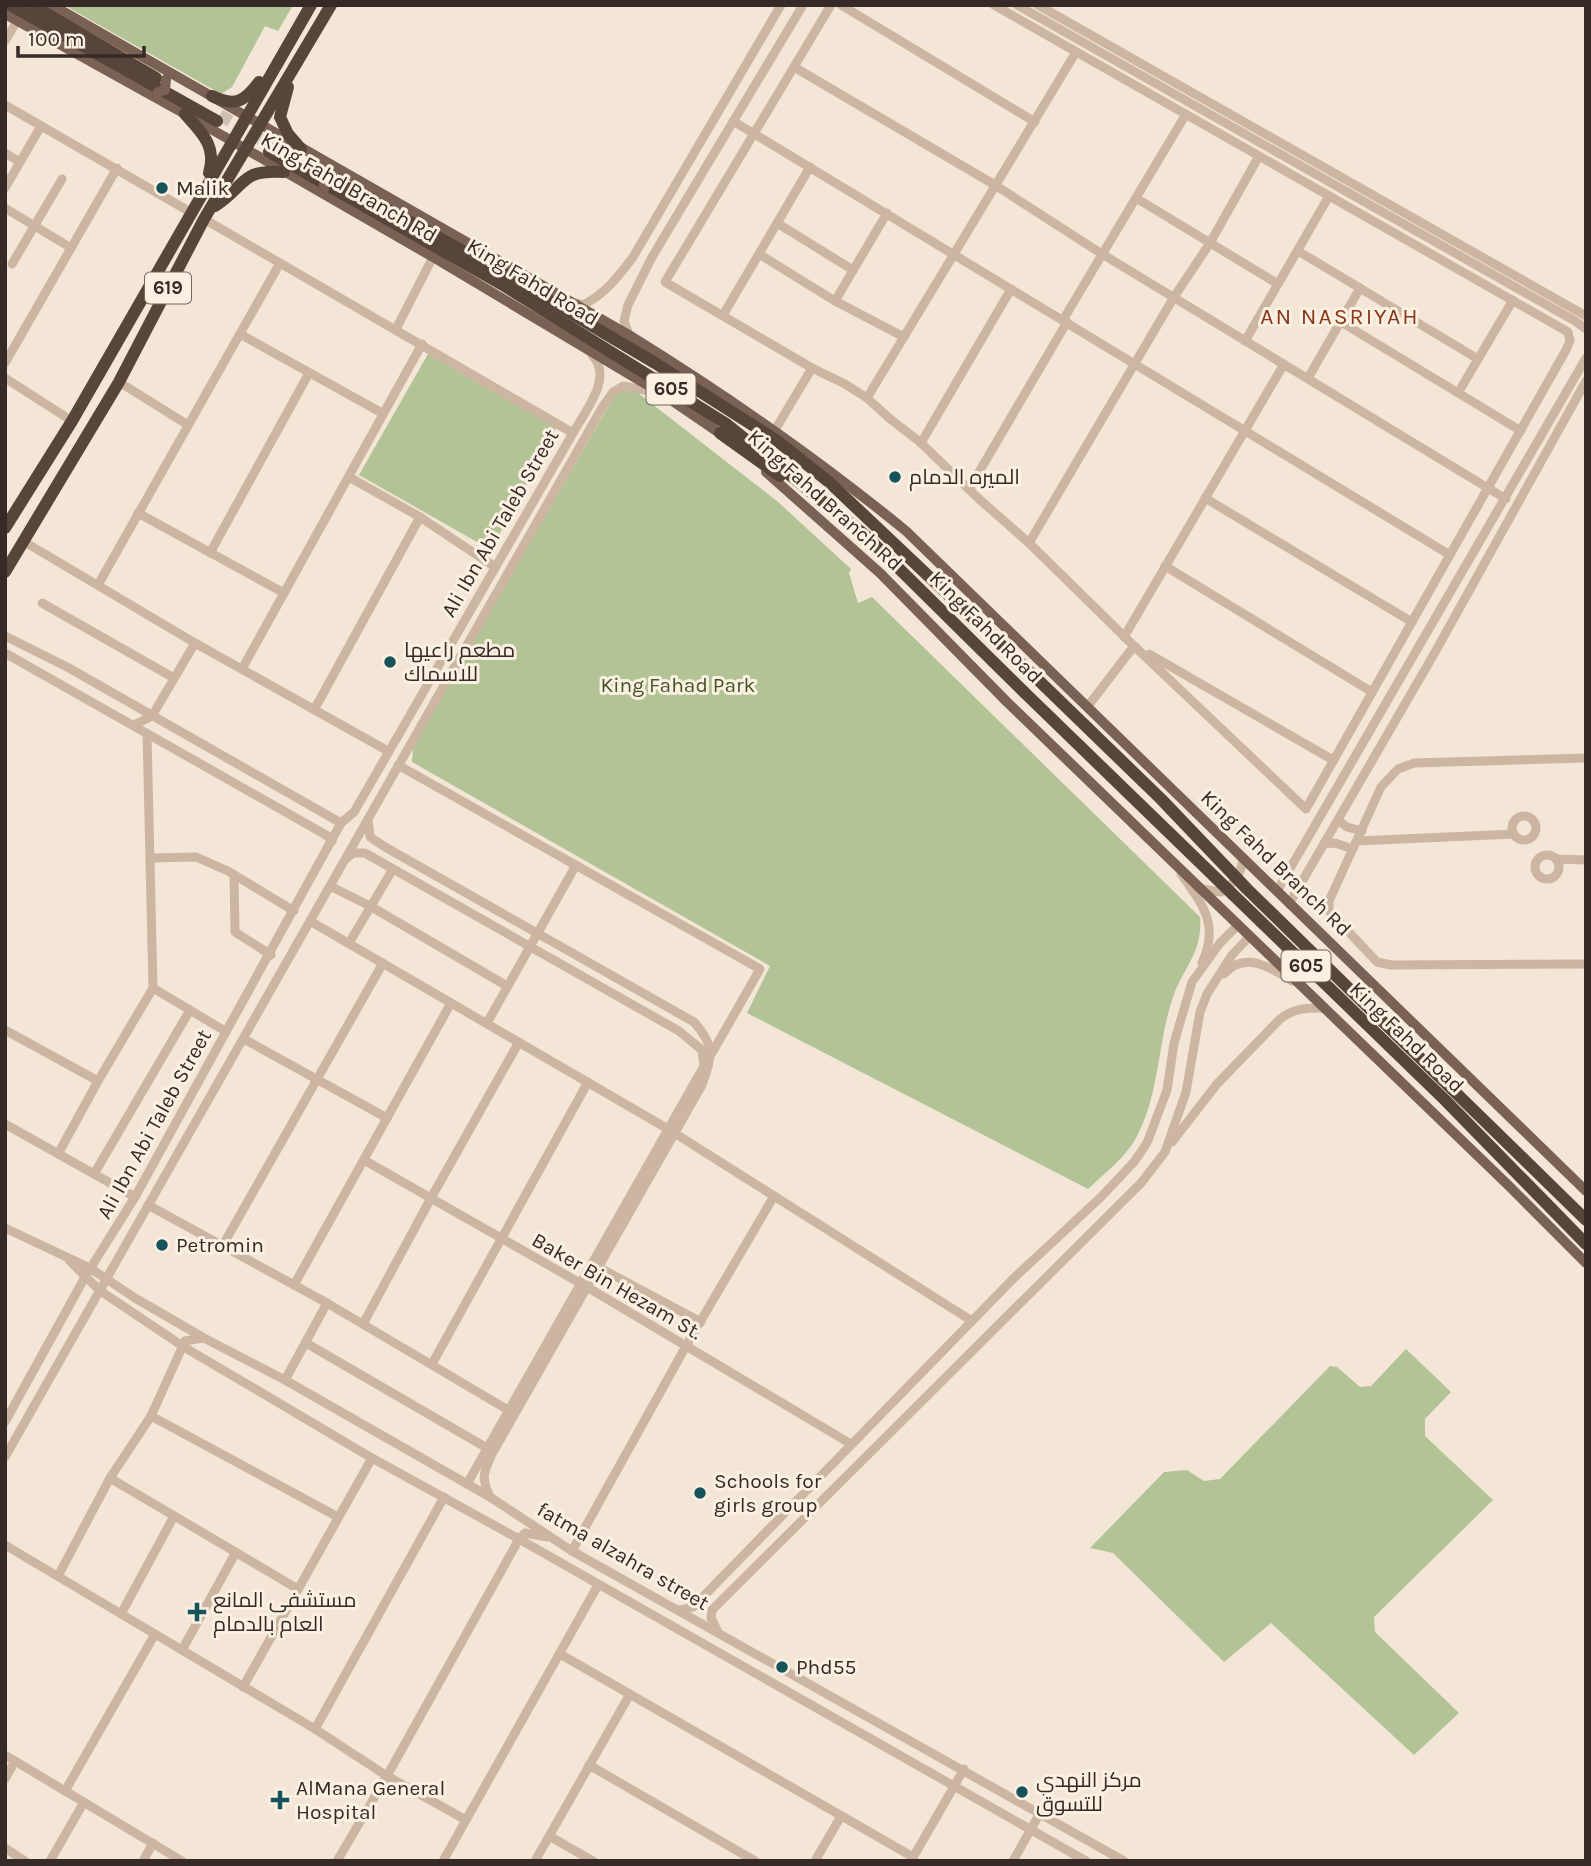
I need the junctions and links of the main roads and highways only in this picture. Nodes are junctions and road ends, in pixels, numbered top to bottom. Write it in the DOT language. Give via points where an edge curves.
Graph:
graph roads {
  1 [pos="10,5"];
  2 [pos="32,5"];
  3 [pos="52,5"];
  4 [pos="311,5"];
  5 [pos="331,5"];
  6 [pos="5,15"];
  7 [pos="156,65"];
  8 [pos="277,66"];
  9 [pos="291,75"];
  10 [pos="141,89"];
  11 [pos="212,96"];
  12 [pos="185,114"];
  13 [pos="245,117"];
  14 [pos="260,125"];
  15 [pos="231,141"];
  16 [pos="245,149"];
  17 [pos="301,149"];
  18 [pos="284,172"];
  19 [pos="352,176"];
  20 [pos="336,202"];
  21 [pos="202,210"];
  22 [pos="694,387"];
  23 [pos="775,430"];
  24 [pos="720,433"];
  25 [pos="5,528"];
  26 [pos="866,536"];
  27 [pos="908,555"];
  28 [pos="5,572"];
  29 [pos="1277,891"];
  30 [pos="1289,904"];
  31 [pos="1238,925"];
  32 [pos="1250,937"];
  33 [pos="1586,1191"];
  34 [pos="1586,1220"];
  35 [pos="1586,1244"];
  36 [pos="1586,1263"];
  1 -- 2 [label="highway" via="219,118"];
  3 -- 7 [label="main road, King Fahd Branch Rd"];
  4 -- 8 [label="highway, 619"];
  5 -- 9 [label="highway, 619"];
  6 -- 10 [label="main road, King Fahd Branch Rd"];
  7 -- 10 [label="main road, bridge" via="166,79 165,90"];
  7 -- 11 [label="main road, King Fahd Branch Rd"];
  8 -- 11 [label="highway" via="242,100 226,102"];
  8 -- 13 [label="highway, 619"];
  9 -- 14 [label="highway, 619"];
  9 -- 17 [label="highway" via="280,117"];
  10 -- 12 [label="main road, King Fahd Branch Rd"];
  11 -- 13 [label="main road, King Fahd Branch Rd"];
  12 -- 15 [label="main road, King Fahd Branch Rd"];
  12 -- 21 [label="highway" via="212,150"];
  13 -- 14 [label="main road, King Fahd Branch Rd"];
  13 -- 15 [label="highway, 619"];
  14 -- 16 [label="highway, 619"];
  14 -- 17 [label="main road, King Fahd Branch Rd"];
  15 -- 16 [label="main road, King Fahd Branch Rd"];
  15 -- 21 [label="highway, 619"];
  16 -- 18 [label="main road, King Fahd Branch Rd"];
  16 -- 21 [label="highway, 619"];
  17 -- 19 [label="main road, King Fahd Branch Rd"];
  18 -- 20 [label="main road, King Fahd Branch Rd"];
  18 -- 21 [label="highway" via="263,170 247,176 235,191"];
  19 -- 20 [label="main road, bridge" via="332,175 324,181 324,189"];
  19 -- 23 [label="main road, King Fahd Branch Rd" via="629,335"];
  20 -- 24 [label="main road, King Fahd Branch Rd" via="583,346"];
  21 -- 25 [label="highway, 619"];
  21 -- 28 [label="highway, 619" via="120,382"];
  22 -- 23 [label="highway"];
  22 -- 26 [label="highway, King Fahd Road / 605" via="508,276 271,149 503,285 725,424"];
  22 -- 27 [label="highway, King Fahd Road / 605" via="776,440"];
  23 -- 27 [label="highway" via="842,484"];
  23 -- 29 [label="main road, King Fahd Branch Rd" via="906,531"];
  24 -- 26 [label="highway"];
  24 -- 31 [label="main road, King Fahd Branch Rd" via="880,573"];
  26 -- 35 [label="highway, King Fahd Road / 605, bridge" via="1445,1100"];
  27 -- 34 [label="highway, King Fahd Road / 605, bridge"];
  29 -- 30 [label="main road, King Fahd Branch Rd"];
  29 -- 31 [label="main road"];
  30 -- 32 [label="main road"];
  30 -- 33 [label="main road, King Fahd Branch Rd"];
  31 -- 32 [label="main road, King Fahd Branch Rd"];
  32 -- 36 [label="main road, King Fahd Branch Rd"];
}
